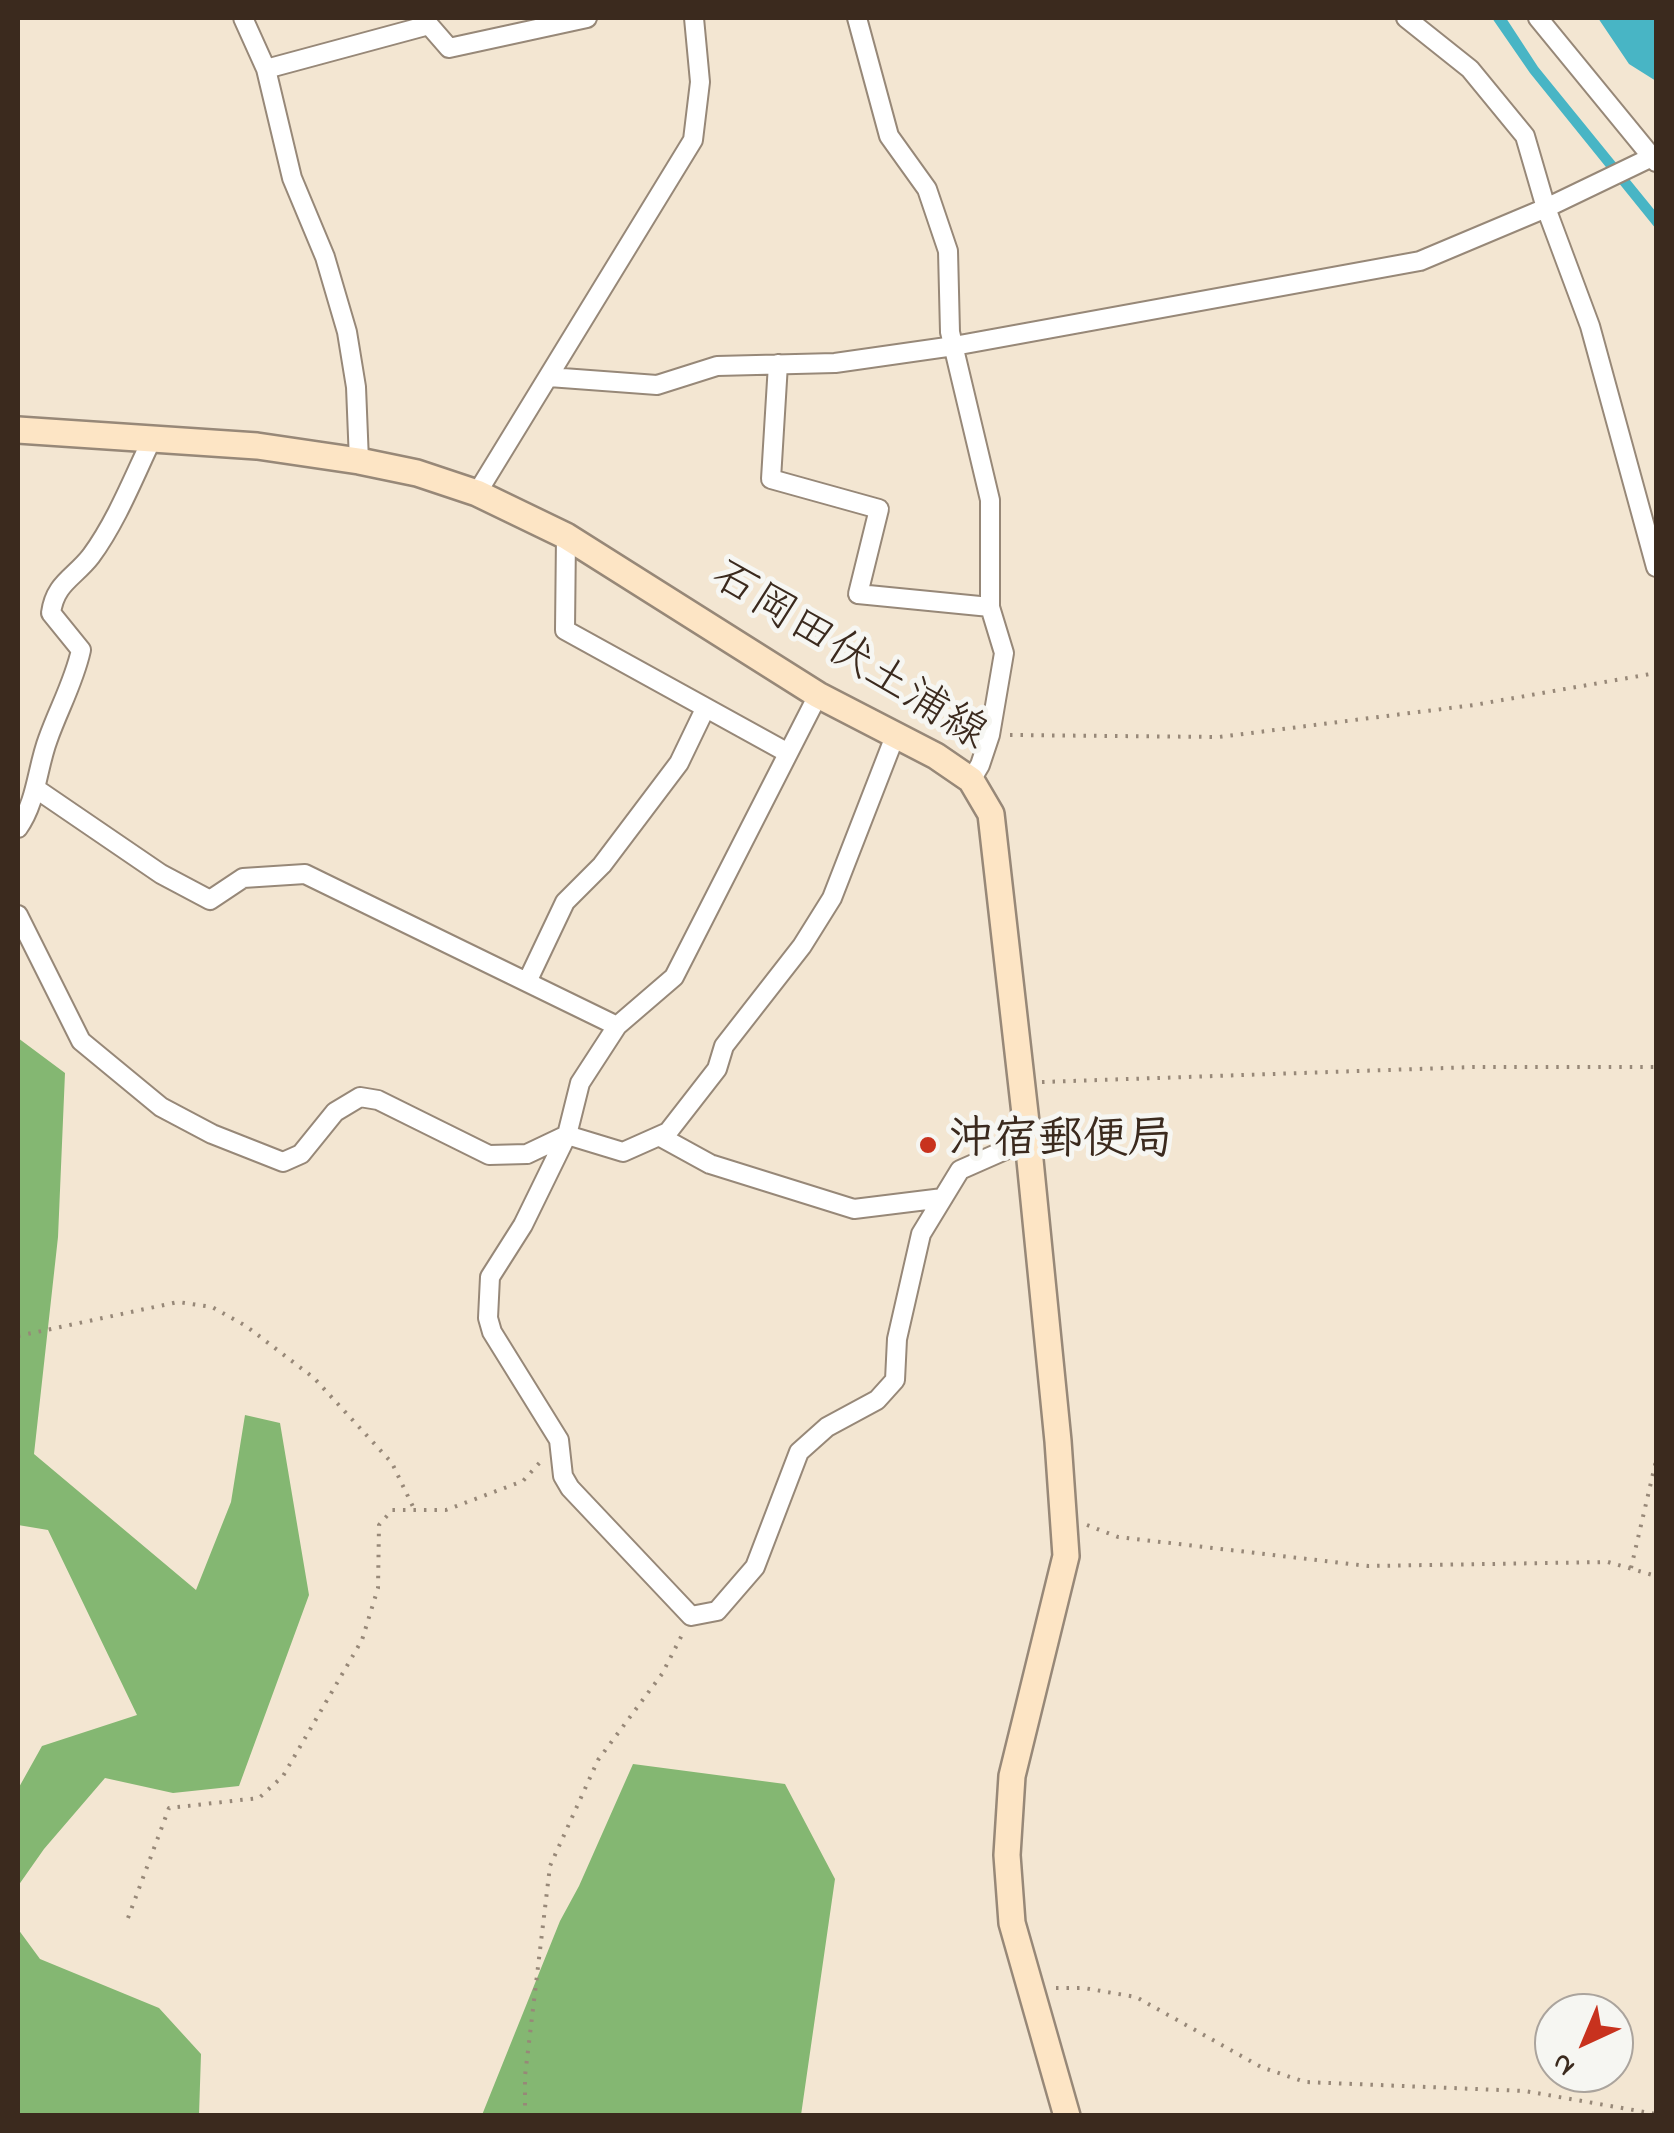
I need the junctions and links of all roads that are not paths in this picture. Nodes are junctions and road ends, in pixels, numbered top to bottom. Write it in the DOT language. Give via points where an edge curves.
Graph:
graph roads {
  1 [pos="242,18"];
  2 [pos="587,18"];
  3 [pos="694,18"];
  4 [pos="857,18"];
  5 [pos="1406,18"];
  6 [pos="1538,18"];
  7 [pos="266,69"];
  8 [pos="1654,160"];
  9 [pos="1546,208"];
  10 [pos="954,346"];
  11 [pos="778,364"];
  12 [pos="549,377"];
  13 [pos="18,430"];
  14 [pos="150,441"];
  15 [pos="359,461"];
  16 [pos="476,493"];
  17 [pos="566,536"];
  18 [pos="1656,567"];
  19 [pos="990,608"];
  20 [pos="818,695"];
  21 [pos="705,709"];
  22 [pos="895,736"];
  23 [pos="788,753"];
  24 [pos="971,780"];
  25 [pos="34,788"];
  26 [pos="18,828"];
  27 [pos="18,915"];
  28 [pos="526,982"];
  29 [pos="617,1026"];
  30 [pos="567,1135"];
  31 [pos="659,1136"];
  32 [pos="1028,1140"];
  33 [pos="943,1198"];
  34 [pos="1067,2116"];
  1 -- 7 [label="street"];
  2 -- 7 [label="street" via="449,48 428,26"];
  3 -- 12 [label="street" via="700,82 694,140"];
  4 -- 10 [label="street" via="890,136 927,189 948,251"];
  5 -- 9 [label="street" via="1470,69 1525,136"];
  6 -- 8 [label="street"];
  7 -- 15 [label="street" via="292,178 347,332"];
  8 -- 9 [label="street"];
  9 -- 10 [label="street" via="1420,260"];
  9 -- 18 [label="street" via="1590,326"];
  10 -- 11 [label="street"];
  10 -- 19 [label="street" via="990,500"];
  11 -- 12 [label="street" via="717,366 657,384"];
  11 -- 19 [label="street" via="771,480 879,510 858,594"];
  12 -- 16 [label="street"];
  13 -- 14 [label="main road, 石岡田伏土浦線"];
  14 -- 15 [label="main road, 石岡田伏土浦線" via="258,446"];
  14 -- 25 [label="street" via="91,555 53,594 50,613 81,650"];
  15 -- 16 [label="main road, 石岡田伏土浦線"];
  16 -- 17 [label="main road, 石岡田伏土浦線"];
  17 -- 20 [label="main road, 石岡田伏土浦線"];
  17 -- 21 [label="street" via="566,630"];
  19 -- 24 [label="street" via="1004,653 990,735"];
  20 -- 22 [label="main road, 石岡田伏土浦線"];
  20 -- 23 [label="street"];
  21 -- 23 [label="street"];
  21 -- 28 [label="street" via="679,763 602,865 565,902"];
  22 -- 24 [label="main road, 石岡田伏土浦線"];
  22 -- 31 [label="street" via="832,898 724,1046 717,1068"];
  23 -- 29 [label="street" via="674,978"];
  24 -- 32 [label="main road, 石岡田伏土浦線" via="991,814"];
  25 -- 26 [label="street"];
  25 -- 28 [label="street" via="210,900 243,878 304,874"];
  27 -- 30 [label="street" via="81,1041 161,1107 230,1141 283,1162 301,1154 335,1112 360,1097 490,1155 527,1154"];
  28 -- 29 [label="street"];
  29 -- 30 [label="street" via="580,1083"];
  30 -- 31 [label="street" via="623,1152"];
  30 -- 33 [label="street" via="490,1277 488,1318 559,1440 562,1476 570,1488 692,1616 717,1610 755,1567 800,1452 826,1427 877,1400 895,1380 897,1339 921,1234"];
  31 -- 33 [label="street" via="710,1164 854,1208"];
  32 -- 33 [label="street" via="960,1170"];
  32 -- 34 [label="main road, 石岡田伏土浦線" via="1066,1556 1012,1776 1007,1855 1012,1923"];
}
